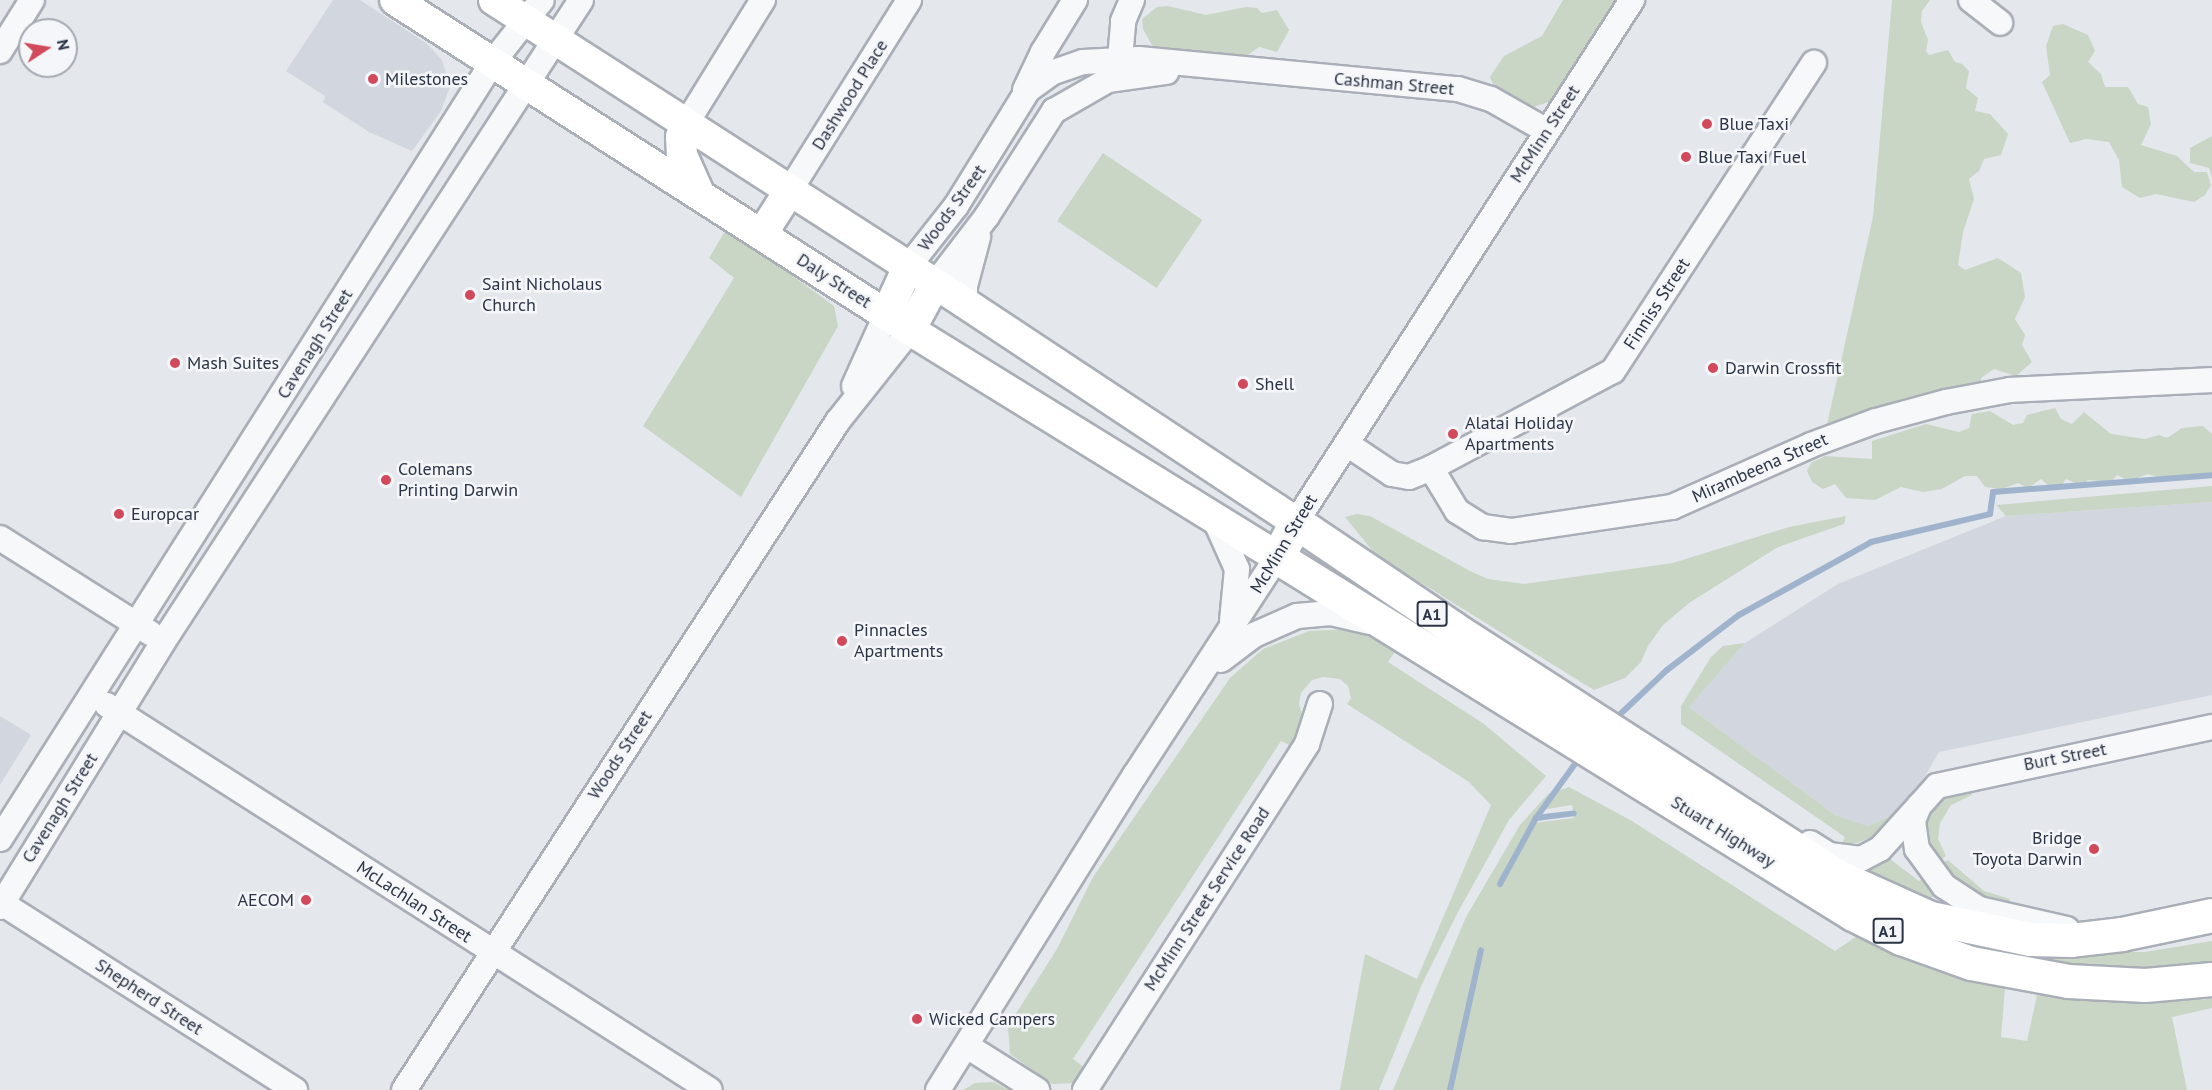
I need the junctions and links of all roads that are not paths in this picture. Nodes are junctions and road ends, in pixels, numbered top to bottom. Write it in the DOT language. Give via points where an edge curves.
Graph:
graph roads {
  1 [pos="32,0"];
  2 [pos="395,0"];
  3 [pos="494,0"];
  4 [pos="580,0"];
  5 [pos="764,0"];
  6 [pos="909,0"];
  7 [pos="1075,0"];
  8 [pos="1132,0"];
  9 [pos="1632,0"];
  10 [pos="1971,0"];
  11 [pos="535,11"];
  12 [pos="2000,23"];
  13 [pos="556,39"];
  14 [pos="0,51"];
  15 [pos="1120,59"];
  16 [pos="492,63"];
  17 [pos="1814,63"];
  18 [pos="1231,70"];
  19 [pos="1051,73"];
  20 [pos="1108,80"];
  21 [pos="526,86"];
  22 [pos="1022,98"];
  23 [pos="1067,100"];
  24 [pos="686,124"];
  25 [pos="1546,131"];
  26 [pos="995,148"];
  27 [pos="1020,164"];
  28 [pos="790,190"];
  29 [pos="699,193"];
  30 [pos="987,216"];
  31 [pos="391,224"];
  32 [pos="762,234"];
  33 [pos="424,243"];
  34 [pos="908,267"];
  35 [pos="935,284"];
  36 [pos="965,303"];
  37 [pos="898,323"];
  38 [pos="2212,380"];
  39 [pos="1347,444"];
  40 [pos="1431,468"];
  41 [pos="1216,522"];
  42 [pos="1296,522"];
  43 [pos="0,538"];
  44 [pos="1277,557"];
  45 [pos="137,625"];
  46 [pos="1229,635"];
  47 [pos="1414,639"];
  48 [pos="163,642"];
  49 [pos="92,695"];
  50 [pos="1187,697"];
  51 [pos="1320,704"];
  52 [pos="119,713"];
  53 [pos="1560,714"];
  54 [pos="2212,727"];
  55 [pos="1614,748"];
  56 [pos="1651,755"];
  57 [pos="1923,798"];
  58 [pos="0,839"];
  59 [pos="1,904"];
  60 [pos="2212,915"];
  61 [pos="2122,934"];
  62 [pos="493,952"];
  63 [pos="2212,979"];
  64 [pos="967,1046"];
  65 [pos="295,1090"];
  66 [pos="405,1090"];
  67 [pos="710,1090"];
  68 [pos="938,1090"];
  69 [pos="1037,1090"];
  70 [pos="1084,1090"];
  1 -- 14 [label="street"];
  2 -- 16 [label="main road, Daly Street"];
  3 -- 11 [label="main road"];
  4 -- 13 [label="street, Cavenagh Street"];
  5 -- 24 [label="street"];
  6 -- 28 [label="street, Dashwood Place"];
  7 -- 22 [label="street" via="1043,52"];
  8 -- 15 [label="street" via="1123,21"];
  9 -- 25 [label="street, McMinn Street"];
  10 -- 12 [label="street"];
  11 -- 13 [label="main road"];
  11 -- 16 [label="street, Cavenagh Street"];
  13 -- 21 [label="street, Cavenagh Street"];
  13 -- 24 [label="main road"];
  15 -- 18 [label="street, Cashman Street"];
  15 -- 19 [label="street, Woods Street" via="1083,62"];
  15 -- 20 [label="street"];
  16 -- 21 [label="main road, Daly Street"];
  16 -- 31 [label="street, Cavenagh Street"];
  17 -- 40 [label="street, Finniss Street" via="1614,371"];
  18 -- 20 [label="street, Cashman Street" via="1162,72"];
  18 -- 25 [label="street, Cashman Street" via="1458,89 1491,99"];
  19 -- 22 [label="street, Woods Street"];
  19 -- 23 [label="street"];
  20 -- 23 [label="street, Woods Street"];
  21 -- 29 [label="main road, Daly Street"];
  21 -- 33 [label="street, Cavenagh Street"];
  22 -- 26 [label="street, Woods Street"];
  23 -- 27 [label="street, Woods Street" via="1046,121"];
  24 -- 28 [label="main road"];
  24 -- 29 [label="main road" via="681,137 682,155"];
  25 -- 39 [label="street, McMinn Street"];
  26 -- 27 [label="street, Woods Street"];
  26 -- 34 [label="street, Woods Street"];
  27 -- 30 [label="street, Woods Street"];
  28 -- 32 [label="main road"];
  28 -- 34 [label="main road"];
  29 -- 32 [label="main road, Daly Street"];
  30 -- 35 [label="street, Woods Street"];
  30 -- 36 [label="street, Woods Street" via="969,267"];
  31 -- 33 [label="street"];
  31 -- 45 [label="street, Cavenagh Street"];
  32 -- 37 [label="main road, Daly Street"];
  33 -- 48 [label="street, Cavenagh Street"];
  34 -- 35 [label="main road"];
  34 -- 37 [label="main road"];
  35 -- 36 [label="main road"];
  35 -- 37 [label="main road"];
  36 -- 42 [label="main road"];
  37 -- 41 [label="main road, Daly Street"];
  37 -- 62 [label="street, Woods Street"];
  38 -- 40 [label="street, Mirambeena Street" via="2010,390 1946,402 1876,421 1811,445 1672,507 1511,531 1483,527 1457,511"];
  39 -- 40 [label="street" via="1392,474 1410,477"];
  39 -- 42 [label="street, McMinn Street"];
  41 -- 44 [label="main road, Daly Street"];
  41 -- 46 [label="street" via="1237,569 1236,607"];
  42 -- 44 [label="highway, McMinn Street"];
  42 -- 53 [label="highway, Stuart Highway / A1"];
  43 -- 45 [label="street"];
  44 -- 46 [label="street, McMinn Street"];
  44 -- 47 [label="highway, Stuart Highway / A1"];
  45 -- 48 [label="street"];
  45 -- 49 [label="street, Cavenagh Street"];
  46 -- 50 [label="street, McMinn Street"];
  47 -- 50 [label="street" via="1348,615 1297,616 1270,626 1235,648"];
  47 -- 53 [label="highway, Stuart Highway / A1"];
  48 -- 52 [label="street, Cavenagh Street"];
  49 -- 52 [label="street"];
  49 -- 58 [label="street, Cavenagh Street"];
  50 -- 64 [label="street, McMinn Street"];
  51 -- 70 [label="street, McMinn Street Service Road" via="1307,744"];
  52 -- 59 [label="street, Cavenagh Street"];
  52 -- 62 [label="street, McLachlan Street"];
  53 -- 55 [label="highway, Stuart Highway / A1"];
  54 -- 57 [label="street, Burt Street" via="1966,777 1936,786"];
  55 -- 56 [label="highway, Stuart Highway / A1"];
  55 -- 63 [label="highway, Stuart Highway / A1" via="1853,914 1938,953 2022,975 2068,981 2145,985"];
  56 -- 57 [label="street, Burt Street" via="1718,784 1818,849 1842,858 1861,859 1880,849"];
  56 -- 61 [label="highway, Stuart Highway / A1" via="1839,877 1929,918 2030,939"];
  57 -- 61 [label="street" via="1913,821 1917,849 1932,874 1961,899 1979,909 2039,924"];
  59 -- 65 [label="street, Shepherd Street"];
  60 -- 61 [label="highway, Stuart Highway / A1"];
  62 -- 66 [label="street, Woods Street"];
  62 -- 67 [label="street, McLachlan Street"];
  64 -- 68 [label="street, McMinn Street"];
  64 -- 69 [label="street"];
}
